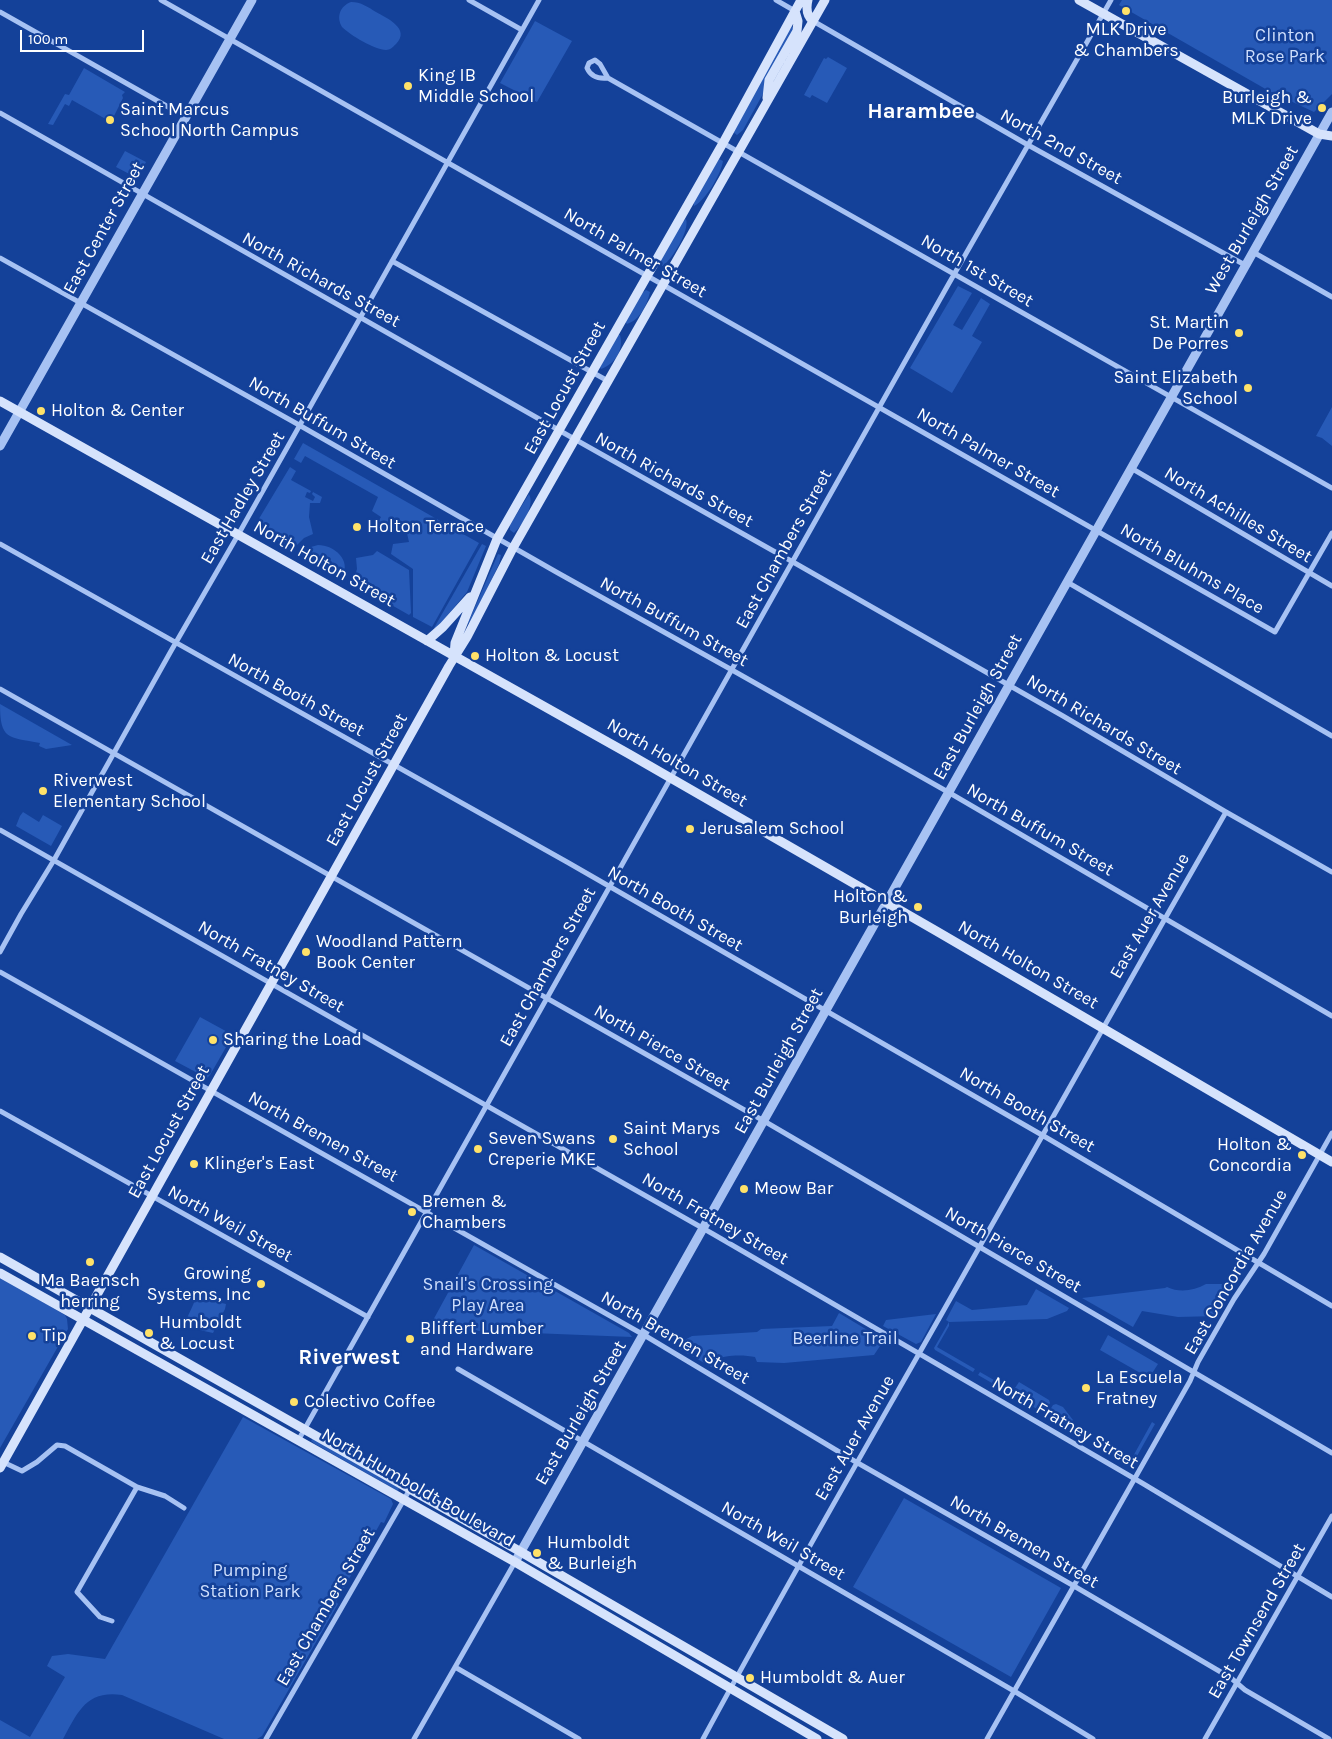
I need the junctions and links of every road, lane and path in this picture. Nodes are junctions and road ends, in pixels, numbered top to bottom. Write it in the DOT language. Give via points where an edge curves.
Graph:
graph roads {
  1 [pos="162,0"];
  2 [pos="252,0"];
  3 [pos="468,0"];
  4 [pos="539,0"];
  5 [pos="776,0"];
  6 [pos="801,0"];
  7 [pos="808,0"];
  8 [pos="825,0"];
  9 [pos="1079,0"];
  10 [pos="1111,0"];
  11 [pos="795,11"];
  12 [pos="0,12"];
  13 [pos="1103,14"];
  14 [pos="813,21"];
  15 [pos="522,30"];
  16 [pos="230,39"];
  17 [pos="608,78"];
  18 [pos="766,104"];
  19 [pos="1332,112"];
  20 [pos="0,114"];
  21 [pos="186,117"];
  22 [pos="1320,134"];
  23 [pos="1332,136"];
  24 [pos="723,143"];
  25 [pos="1028,145"];
  26 [pos="738,152"];
  27 [pos="448,162"];
  28 [pos="142,194"];
  29 [pos="1253,252"];
  30 [pos="0,258"];
  31 [pos="392,261"];
  32 [pos="1245,266"];
  33 [pos="954,274"];
  34 [pos="647,276"];
  35 [pos="663,284"];
  36 [pos="1332,297"];
  37 [pos="81,303"];
  38 [pos="360,317"];
  39 [pos="592,372"];
  40 [pos="608,381"];
  41 [pos="1171,397"];
  42 [pos="0,401"];
  43 [pos="879,407"];
  44 [pos="20,412"];
  45 [pos="299,425"];
  46 [pos="560,431"];
  47 [pos="575,440"];
  48 [pos="0,446"];
  49 [pos="1131,468"];
  50 [pos="1332,488"];
  51 [pos="1096,530"];
  52 [pos="1332,533"];
  53 [pos="238,535"];
  54 [pos="497,539"];
  55 [pos="0,544"];
  56 [pos="513,548"];
  57 [pos="793,562"];
  58 [pos="1309,572"];
  59 [pos="1067,582"];
  60 [pos="1332,586"];
  61 [pos="475,591"];
  62 [pos="428,641"];
  63 [pos="176,642"];
  64 [pos="454,656"];
  65 [pos="732,670"];
  66 [pos="1009,685"];
  67 [pos="0,689"];
  68 [pos="1332,736"];
  69 [pos="114,754"];
  70 [pos="394,766"];
  71 [pos="671,778"];
  72 [pos="948,792"];
  73 [pos="1226,812"];
  74 [pos="0,830"];
  75 [pos="54,860"];
  76 [pos="1332,872"];
  77 [pos="332,876"];
  78 [pos="609,887"];
  79 [pos="887,902"];
  80 [pos="1164,919"];
  81 [pos="0,952"];
  82 [pos="0,972"];
  83 [pos="271,983"];
  84 [pos="547,998"];
  85 [pos="826,1011"];
  86 [pos="1332,1016"];
  87 [pos="1102,1027"];
  88 [pos="211,1090"];
  89 [pos="486,1106"];
  90 [pos="0,1110"];
  91 [pos="764,1121"];
  92 [pos="1332,1132"];
  93 [pos="1042,1135"];
  94 [pos="1320,1155"];
  95 [pos="1332,1162"];
  96 [pos="152,1196"];
  97 [pos="427,1212"];
  98 [pos="704,1228"];
  99 [pos="979,1246"];
  100 [pos="0,1257"];
  101 [pos="1259,1262"];
  102 [pos="0,1272"];
  103 [pos="1332,1306"];
  104 [pos="90,1308"];
  105 [pos="368,1317"];
  106 [pos="83,1320"];
  107 [pos="644,1335"];
  108 [pos="919,1354"];
  109 [pos="458,1369"];
  110 [pos="1194,1372"];
  111 [pos="305,1429"];
  112 [pos="299,1439"];
  113 [pos="583,1440"];
  114 [pos="1332,1453"];
  115 [pos="856,1462"];
  116 [pos="2,1465"];
  117 [pos="1135,1479"];
  118 [pos="137,1487"];
  119 [pos="410,1489"];
  120 [pos="404,1500"];
  121 [pos="184,1508"];
  122 [pos="1332,1516"];
  123 [pos="521,1552"];
  124 [pos="515,1562"];
  125 [pos="798,1566"];
  126 [pos="1298,1576"];
  127 [pos="1074,1586"];
  128 [pos="1332,1597"];
  129 [pos="112,1621"];
  130 [pos="455,1667"];
  131 [pos="736,1677"];
  132 [pos="1237,1683"];
  133 [pos="730,1688"];
  134 [pos="1014,1691"];
  135 [pos="266,1739"];
  136 [pos="414,1739"];
  137 [pos="579,1739"];
  138 [pos="703,1739"];
  139 [pos="817,1739"];
  140 [pos="843,1739"];
  141 [pos="987,1739"];
  142 [pos="1093,1739"];
  143 [pos="1206,1739"];
  144 [pos="1329,1739"];
  1 -- 16 [label="street, North Palmer Street"];
  2 -- 16 [label="street, East Center Street"];
  3 -- 15 [label="street"];
  4 -- 15 [label="street, East Hadley Street"];
  5 -- 11 [label="street"];
  6 -- 11 [label="main road, East Locust Street"];
  7 -- 14 [label="main road" via="809,17"];
  8 -- 14 [label="main road, East Locust Street"];
  9 -- 13 [label="main road"];
  10 -- 13 [label="street, East Chambers Street"];
  11 -- 18 [label="main road" via="797,31 770,80"];
  11 -- 24 [label="main road, East Locust Street"];
  12 -- 21 [label="street"];
  13 -- 22 [label="main road"];
  13 -- 25 [label="street, East Chambers Street"];
  14 -- 18 [label="main road, East Locust Street"];
  14 -- 25 [label="street, North 2nd Street"];
  15 -- 27 [label="street, East Hadley Street"];
  16 -- 21 [label="street, East Center Street"];
  16 -- 27 [label="street, North Palmer Street"];
  17 -- 24 [label="street, North 1st Street"];
  18 -- 26 [label="main road, East Locust Street"];
  19 -- 22 [label="street, West Burleigh Street"];
  20 -- 28 [label="street, North Richards Street"];
  21 -- 28 [label="street, East Center Street"];
  22 -- 23 [label="main road"];
  22 -- 29 [label="street, West Burleigh Street"];
  24 -- 26 [label="street, North 1st Street"];
  24 -- 34 [label="main road, East Locust Street"];
  25 -- 32 [label="street, North 2nd Street"];
  25 -- 33 [label="street, East Chambers Street"];
  26 -- 33 [label="street, North 1st Street"];
  26 -- 35 [label="main road, East Locust Street"];
  27 -- 31 [label="street, East Hadley Street"];
  27 -- 34 [label="street, North Palmer Street"];
  28 -- 37 [label="street, East Center Street"];
  28 -- 38 [label="street, North Richards Street"];
  29 -- 32 [label="street, West Burleigh Street"];
  29 -- 36 [label="street"];
  30 -- 37 [label="street, North Buffum Street"];
  31 -- 38 [label="street, East Hadley Street"];
  31 -- 39 [label="street"];
  32 -- 41 [label="street, West Burleigh Street"];
  33 -- 41 [label="street, North 1st Street"];
  33 -- 43 [label="street, East Chambers Street"];
  34 -- 35 [label="street, North Palmer Street"];
  34 -- 39 [label="main road, East Locust Street"];
  35 -- 40 [label="main road, East Locust Street"];
  35 -- 43 [label="street, North Palmer Street"];
  37 -- 44 [label="street, East Center Street"];
  37 -- 45 [label="street, North Buffum Street"];
  38 -- 45 [label="street, East Hadley Street"];
  38 -- 46 [label="street, North Richards Street"];
  39 -- 40 [label="street"];
  39 -- 46 [label="main road, East Locust Street"];
  40 -- 47 [label="main road, East Locust Street"];
  41 -- 49 [label="street, East Burleigh Street"];
  41 -- 50 [label="street, North 1st Street"];
  42 -- 44 [label="main road, North Holton Street"];
  43 -- 51 [label="street, North Palmer Street"];
  43 -- 57 [label="street, East Chambers Street"];
  44 -- 48 [label="street, East Center Street"];
  44 -- 53 [label="main road, North Holton Street"];
  45 -- 53 [label="street, East Hadley Street"];
  45 -- 54 [label="street, North Buffum Street"];
  46 -- 47 [label="street, North Richards Street"];
  46 -- 54 [label="main road, East Locust Street"];
  47 -- 56 [label="main road, East Locust Street"];
  47 -- 57 [label="street, North Richards Street"];
  49 -- 51 [label="street, East Burleigh Street"];
  49 -- 58 [label="street, North Achilles Street"];
  51 -- 58 [label="street, North Bluhms Place" via="1275,632"];
  51 -- 59 [label="street, East Burleigh Street"];
  52 -- 58 [label="street"];
  53 -- 62 [label="main road, North Holton Street"];
  53 -- 63 [label="street, East Hadley Street"];
  54 -- 56 [label="street, North Buffum Street"];
  54 -- 61 [label="main road, East Locust Street"];
  55 -- 63 [label="street, North Booth Street"];
  56 -- 64 [label="main road, East Locust Street"];
  56 -- 65 [label="street, North Buffum Street"];
  57 -- 65 [label="street, East Chambers Street"];
  57 -- 66 [label="street, North Richards Street"];
  58 -- 60 [label="street, North Achilles Street"];
  59 -- 66 [label="street, East Burleigh Street"];
  59 -- 68 [label="street"];
  61 -- 62 [label="main road"];
  61 -- 64 [label="main road, East Locust Street" via="455,642"];
  62 -- 64 [label="main road, North Holton Street"];
  63 -- 69 [label="street, East Hadley Street"];
  63 -- 70 [label="street, North Booth Street"];
  64 -- 70 [label="main road, East Locust Street"];
  64 -- 71 [label="main road, North Holton Street"];
  65 -- 71 [label="street, East Chambers Street"];
  65 -- 72 [label="street, North Buffum Street"];
  66 -- 72 [label="street, East Burleigh Street"];
  66 -- 73 [label="street, North Richards Street"];
  67 -- 69 [label="street, North Pierce Street"];
  69 -- 75 [label="street, East Hadley Street"];
  69 -- 77 [label="street, North Pierce Street"];
  70 -- 77 [label="main road, East Locust Street"];
  70 -- 78 [label="street, North Booth Street"];
  71 -- 78 [label="street, East Chambers Street"];
  71 -- 79 [label="main road, North Holton Street"];
  72 -- 79 [label="street, East Burleigh Street"];
  72 -- 80 [label="street, North Buffum Street"];
  73 -- 76 [label="street, North Richards Street"];
  73 -- 80 [label="street, East Auer Avenue"];
  74 -- 75 [label="street, North Fratney Street"];
  75 -- 81 [label="street, East Hadley Street"];
  75 -- 83 [label="street, North Fratney Street"];
  77 -- 83 [label="main road, East Locust Street"];
  77 -- 84 [label="street, North Pierce Street"];
  78 -- 84 [label="street, East Chambers Street"];
  78 -- 85 [label="street, North Booth Street"];
  79 -- 85 [label="street, East Burleigh Street"];
  79 -- 87 [label="main road, North Holton Street"];
  80 -- 86 [label="street, North Buffum Street"];
  80 -- 87 [label="street, East Auer Avenue"];
  82 -- 88 [label="street, North Bremen Street"];
  83 -- 88 [label="main road, East Locust Street"];
  83 -- 89 [label="street, North Fratney Street"];
  84 -- 89 [label="street, East Chambers Street"];
  84 -- 91 [label="street, North Pierce Street"];
  85 -- 91 [label="street, East Burleigh Street"];
  85 -- 93 [label="street, North Booth Street"];
  87 -- 93 [label="street, East Auer Avenue"];
  87 -- 94 [label="main road, North Holton Street"];
  88 -- 96 [label="main road, East Locust Street"];
  88 -- 97 [label="street, North Bremen Street"];
  89 -- 97 [label="street, East Chambers Street"];
  89 -- 98 [label="street, North Fratney Street"];
  90 -- 96 [label="street, North Weil Street"];
  91 -- 98 [label="street, East Burleigh Street"];
  91 -- 99 [label="street, North Pierce Street"];
  92 -- 94 [label="street, East Concordia Avenue"];
  93 -- 99 [label="street, East Auer Avenue"];
  93 -- 101 [label="street, North Booth Street"];
  94 -- 95 [label="main road, North Holton Street"];
  94 -- 101 [label="street, East Concordia Avenue"];
  96 -- 104 [label="main road, East Locust Street"];
  96 -- 105 [label="street, North Weil Street"];
  97 -- 105 [label="street, East Chambers Street"];
  97 -- 107 [label="street, North Bremen Street"];
  98 -- 107 [label="street, East Burleigh Street"];
  98 -- 108 [label="street, North Fratney Street"];
  99 -- 108 [label="street, East Auer Avenue"];
  99 -- 110 [label="street, North Pierce Street"];
  100 -- 104 [label="main road, North Humboldt Boulevard"];
  101 -- 103 [label="street, North Booth Street"];
  101 -- 110 [label="street, East Concordia Avenue" via="1234,1299"];
  102 -- 106 [label="main road, North Humboldt Boulevard"];
  104 -- 106 [label="main road, East Locust Street"];
  104 -- 111 [label="main road, North Humboldt Boulevard"];
  105 -- 111 [label="street, East Chambers Street"];
  106 -- 112 [label="main road, North Humboldt Boulevard"];
  106 -- 116 [label="main road, East Locust Street"];
  107 -- 113 [label="street, East Burleigh Street"];
  107 -- 115 [label="street, North Bremen Street"];
  108 -- 115 [label="street, East Auer Avenue"];
  108 -- 117 [label="street, North Fratney Street"];
  109 -- 113 [label="street, North Weil Street"];
  110 -- 114 [label="street, North Pierce Street"];
  110 -- 117 [label="street, East Concordia Avenue"];
  111 -- 112 [label="street, East Chambers Street"];
  111 -- 119 [label="main road, North Humboldt Boulevard"];
  112 -- 120 [label="main road, North Humboldt Boulevard"];
  113 -- 123 [label="street, East Burleigh Street"];
  113 -- 125 [label="street, North Weil Street"];
  115 -- 125 [label="street, East Auer Avenue"];
  115 -- 127 [label="street, North Bremen Street"];
  116 -- 118 [label="street" via="22,1471 57,1445 66,1446"];
  117 -- 126 [label="street, North Fratney Street"];
  117 -- 127 [label="street, East Concordia Avenue"];
  118 -- 121 [label="street" via="165,1496"];
  118 -- 129 [label="street" via="77,1592 100,1617"];
  119 -- 120 [label="street, East Chambers Street"];
  119 -- 123 [label="main road, North Humboldt Boulevard"];
  120 -- 124 [label="main road, North Humboldt Boulevard"];
  120 -- 135 [label="street, East Chambers Street"];
  122 -- 126 [label="street, East Townsend Street"];
  123 -- 124 [label="street, East Burleigh Street"];
  123 -- 131 [label="main road, North Humboldt Boulevard"];
  124 -- 130 [label="street, East Burleigh Street"];
  124 -- 133 [label="main road, North Humboldt Boulevard"];
  125 -- 131 [label="street, East Auer Avenue"];
  125 -- 134 [label="street, North Weil Street"];
  126 -- 128 [label="street, North Fratney Street"];
  126 -- 132 [label="street, East Townsend Street"];
  127 -- 132 [label="street, North Bremen Street"];
  127 -- 134 [label="street, East Concordia Avenue"];
  130 -- 136 [label="street, East Burleigh Street"];
  130 -- 137 [label="street"];
  131 -- 133 [label="street, East Auer Avenue"];
  131 -- 140 [label="main road, North Humboldt Boulevard"];
  132 -- 143 [label="street, East Townsend Street"];
  132 -- 144 [label="street, North Bremen Street"];
  133 -- 138 [label="street, East Auer Avenue"];
  133 -- 139 [label="main road, North Humboldt Boulevard"];
  134 -- 141 [label="street, East Concordia Avenue"];
  134 -- 142 [label="street, North Weil Street"];
}
